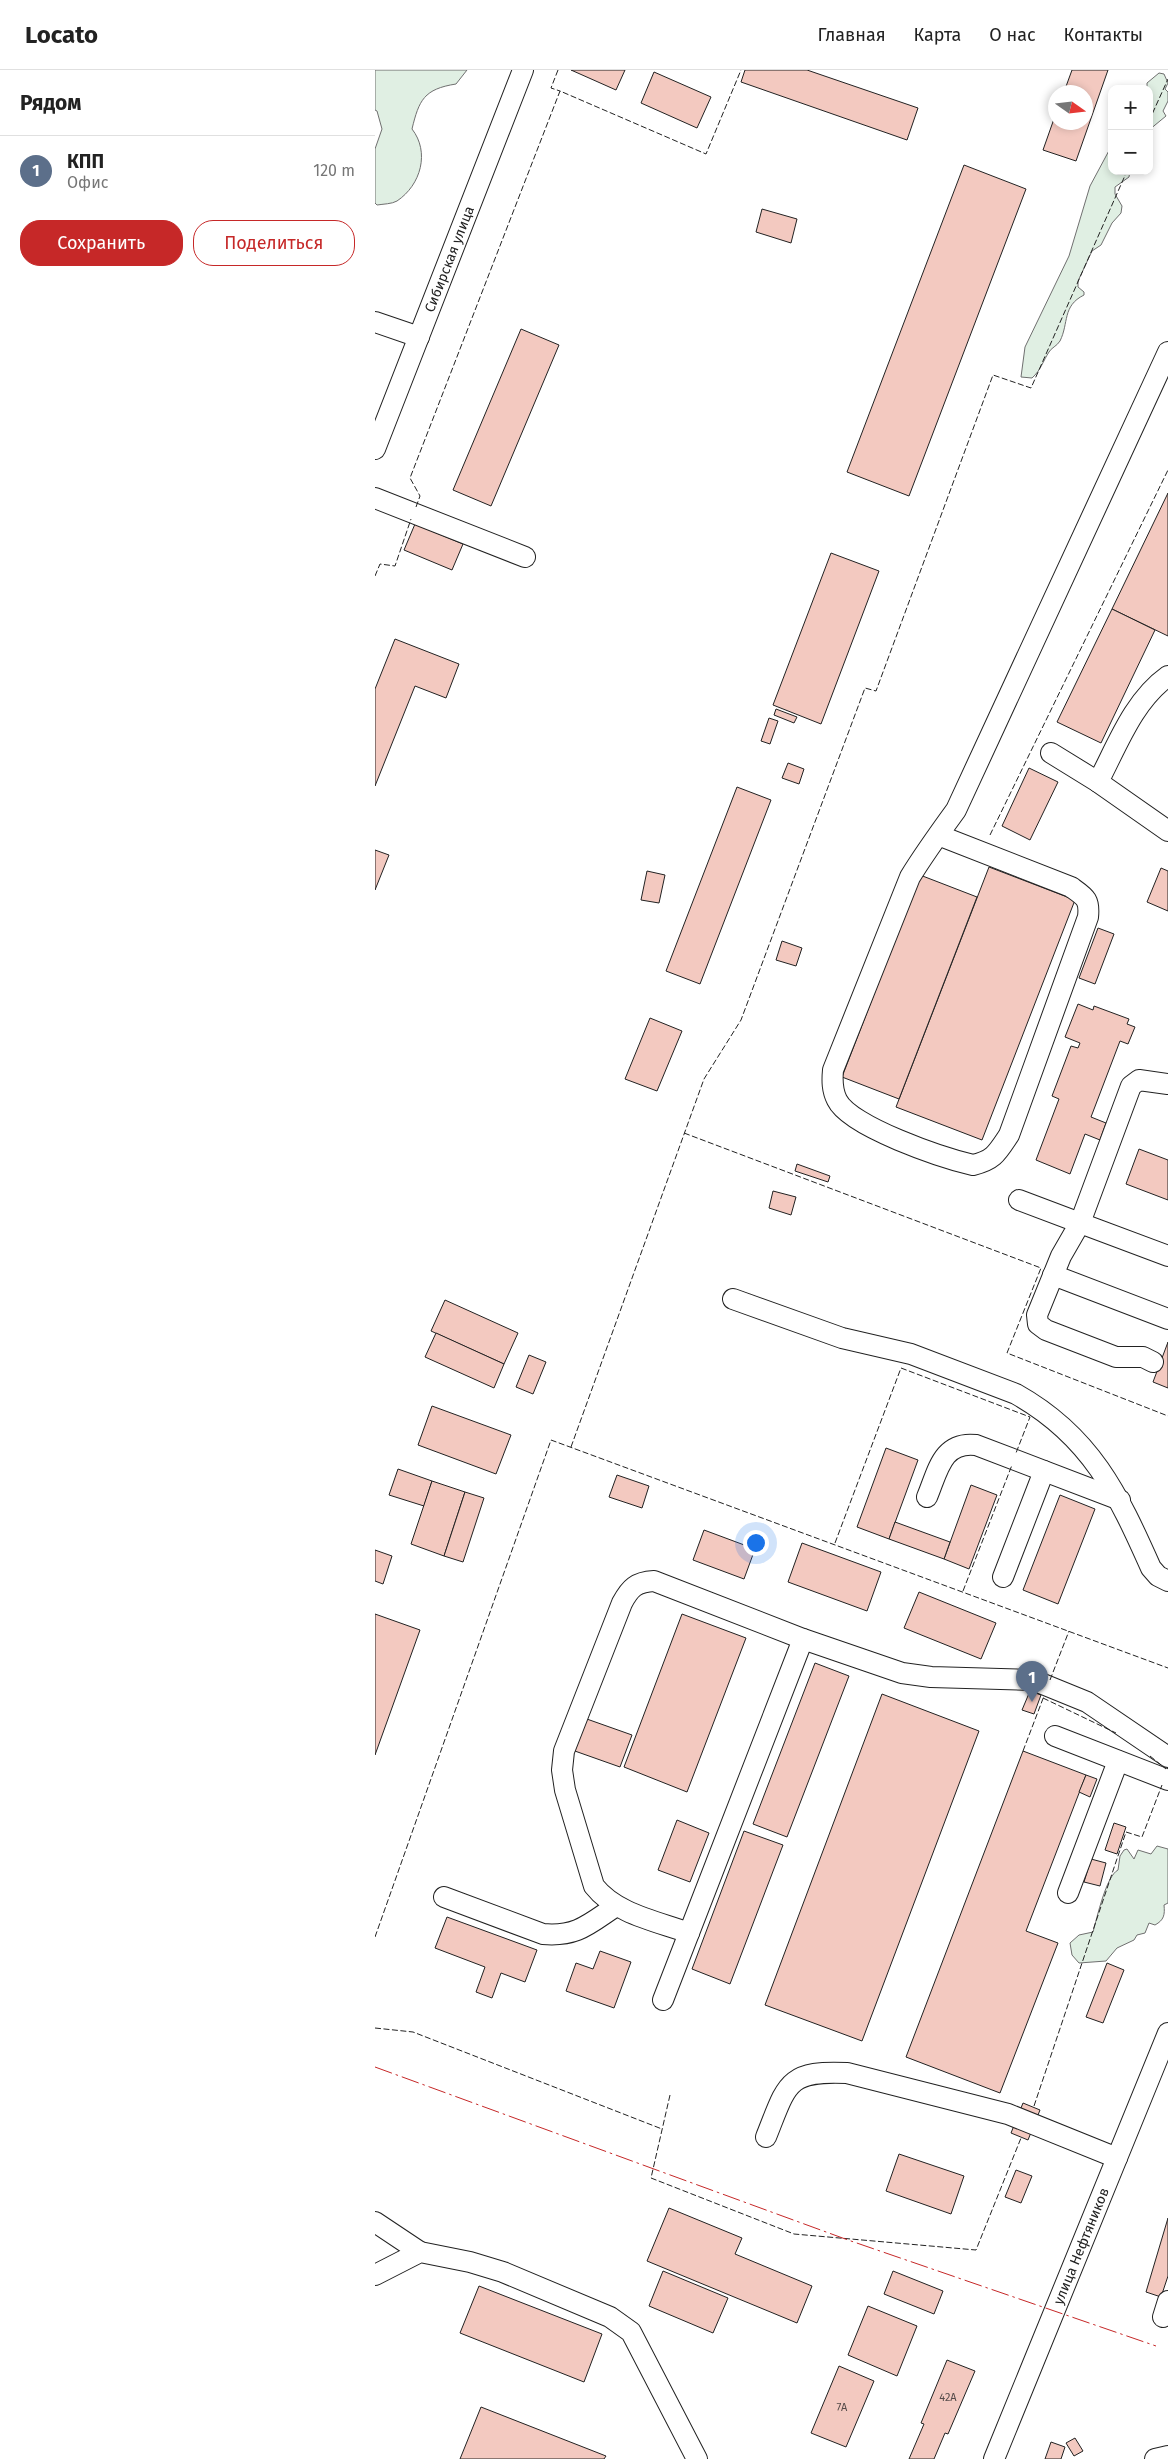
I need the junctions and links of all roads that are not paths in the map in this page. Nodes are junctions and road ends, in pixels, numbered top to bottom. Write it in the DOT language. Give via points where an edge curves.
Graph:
graph roads {
  1 [pos="523,70"];
  2 [pos="375,322"];
  3 [pos="419,337"];
  4 [pos="1168,352"];
  5 [pos="375,449"];
  6 [pos="375,498"];
  7 [pos="525,557"];
  8 [pos="1168,676"];
  9 [pos="1051,753"];
  10 [pos="1098,782"];
  11 [pos="1168,831"];
  12 [pos="938,835"];
  13 [pos="1168,1084"];
  14 [pos="1019,1200"];
  15 [pos="1080,1224"];
  16 [pos="1168,1256"];
  17 [pos="1053,1275"];
  18 [pos="733,1299"];
  19 [pos="1168,1319"];
  20 [pos="1153,1362"];
  21 [pos="1044,1471"];
  22 [pos="927,1497"];
  23 [pos="1120,1500"];
  24 [pos="1003,1577"];
  25 [pos="1168,1581"];
  26 [pos="803,1639"];
  27 [pos="1055,1736"];
  28 [pos="1168,1757"];
  29 [pos="1119,1761"];
  30 [pos="1168,1780"];
  31 [pos="1068,1893"];
  32 [pos="444,1897"];
  33 [pos="616,1906"];
  34 [pos="689,1933"];
  35 [pos="663,2000"];
  36 [pos="1168,2033"];
  37 [pos="767,2137"];
  38 [pos="1117,2158"];
  39 [pos="375,2222"];
  40 [pos="420,2252"];
  41 [pos="375,2275"];
  42 [pos="1168,2456"];
  43 [pos="697,2459"];
  44 [pos="994,2459"];
  45 [pos="1155,2459"];
  1 -- 3 [label="street, Сибирская улица"];
  2 -- 3 [label="street"];
  3 -- 5 [label="street, Сибирская улица"];
  4 -- 12 [label="street" via="956,810"];
  6 -- 7 [label="street"];
  8 -- 10 [label="street" via="1140,704"];
  9 -- 10 [label="street"];
  10 -- 11 [label="street"];
  12 -- 12 [label="street" via="910,877 833,1070 832,1085 838,1102 860,1122 881,1133 973,1165 988,1161 997,1154 1009,1135 1088,917 1089,904 1071,887"];
  13 -- 15 [label="street" via="1139,1080 1131,1086"];
  14 -- 15 [label="street"];
  15 -- 16 [label="street"];
  15 -- 17 [label="street"];
  17 -- 19 [label="street"];
  17 -- 20 [label="street" via="1037,1315 1038,1324 1116,1357 1143,1358"];
  18 -- 23 [label="street" via="842,1338 911,1354 1016,1394 1051,1417 1072,1436 1110,1482"];
  21 -- 22 [label="street" via="976,1445 965,1444 945,1455"];
  21 -- 23 [label="street"];
  21 -- 24 [label="street"];
  23 -- 25 [label="street" via="1151,1568"];
  26 -- 28 [label="street" via="902,1673 1033,1680 1087,1702"];
  26 -- 33 [label="street" via="654,1581 640,1582 629,1589 564,1751 562,1770 594,1886"];
  26 -- 34 [label="street"];
  27 -- 29 [label="street"];
  29 -- 30 [label="street"];
  29 -- 31 [label="street"];
  32 -- 33 [label="street" via="543,1934 559,1936 576,1932"];
  33 -- 34 [label="street"];
  34 -- 35 [label="street"];
  36 -- 38 [label="street, улица Нефтяников"];
  37 -- 38 [label="street" via="785,2091 794,2080 815,2073 847,2073 1008,2114"];
  38 -- 44 [label="street, улица Нефтяников"];
  39 -- 40 [label="street"];
  40 -- 41 [label="street"];
  40 -- 43 [label="street" via="503,2272 610,2317 631,2332"];
  42 -- 45 [label="street"];
}
